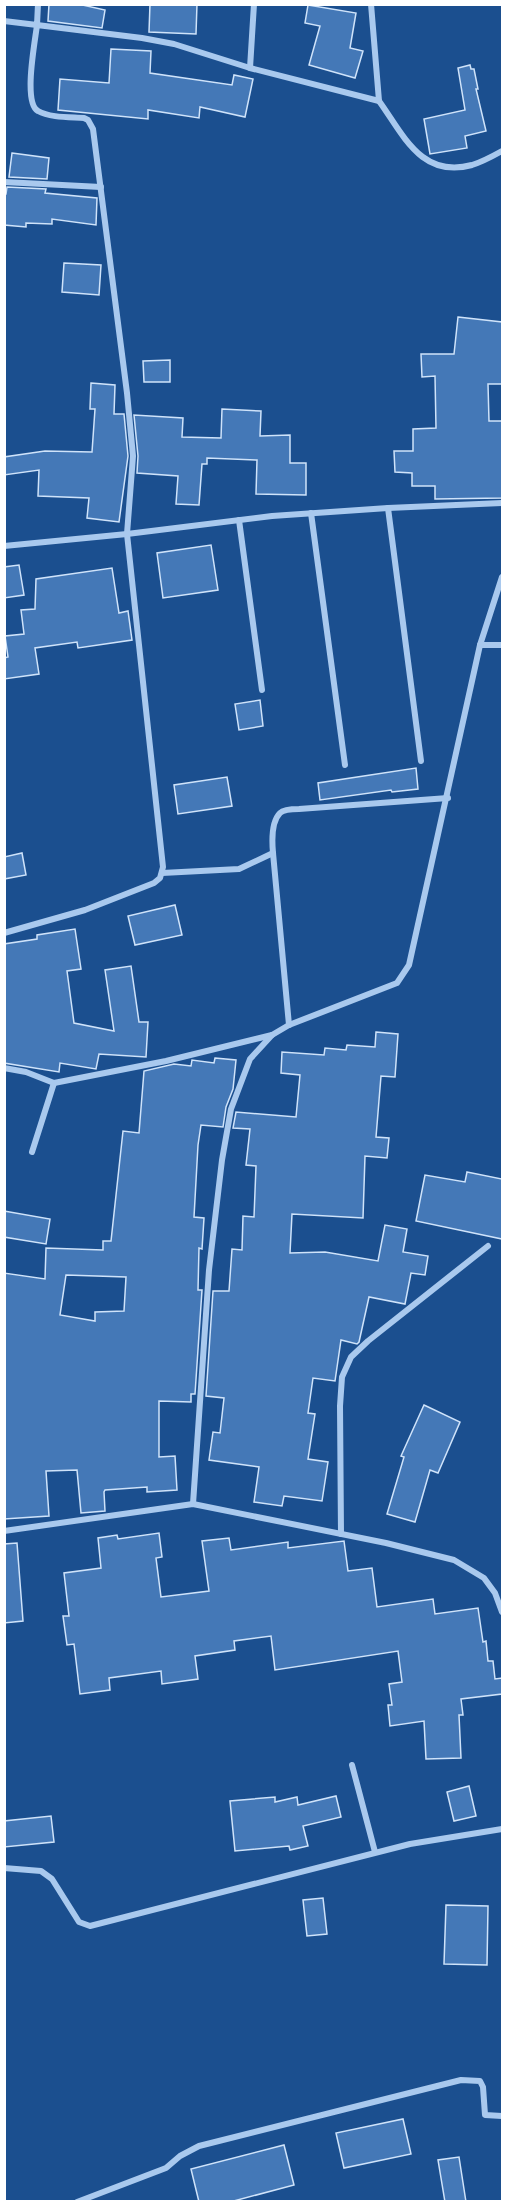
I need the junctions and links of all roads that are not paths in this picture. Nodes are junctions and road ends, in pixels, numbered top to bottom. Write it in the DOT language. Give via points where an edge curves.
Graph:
graph roads {
  1 [pos="38,4"];
  2 [pos="254,4"];
  3 [pos="371,4"];
  4 [pos="4,21"];
  5 [pos="37,26"];
  6 [pos="250,68"];
  7 [pos="380,101"];
  8 [pos="502,151"];
  9 [pos="4,182"];
  10 [pos="102,187"];
  11 [pos="502,503"];
  12 [pos="388,508"];
  13 [pos="311,513"];
  14 [pos="239,520"];
  15 [pos="127,534"];
  16 [pos="4,546"];
  17 [pos="502,577"];
  18 [pos="480,645"];
  19 [pos="502,645"];
  20 [pos="262,690"];
  21 [pos="421,761"];
  22 [pos="345,765"];
  23 [pos="448,798"];
  24 [pos="273,853"];
  25 [pos="162,873"];
  26 [pos="4,933"];
  27 [pos="289,1025"];
  28 [pos="272,1035"];
  29 [pos="4,1068"];
  30 [pos="54,1083"];
  31 [pos="32,1152"];
  32 [pos="488,1246"];
  33 [pos="193,1504"];
  34 [pos="4,1531"];
  35 [pos="341,1534"];
  36 [pos="502,1612"];
  37 [pos="352,1765"];
  38 [pos="502,1829"];
  39 [pos="375,1852"];
  40 [pos="4,1868"];
  41 [pos="502,2116"];
  42 [pos="77,2202"];
  1 -- 5 [label="street"];
  2 -- 6 [label="street"];
  3 -- 7 [label="street"];
  4 -- 5 [label="street"];
  5 -- 6 [label="street" via="163,42"];
  5 -- 10 [label="street" via="32,105 41,113 88,120 93,129"];
  6 -- 7 [label="street"];
  7 -- 8 [label="street" via="420,158 461,167"];
  9 -- 10 [label="street"];
  10 -- 15 [label="street" via="133,456"];
  11 -- 12 [label="street"];
  12 -- 13 [label="street"];
  12 -- 21 [label="street"];
  13 -- 14 [label="street"];
  13 -- 22 [label="street"];
  14 -- 15 [label="street"];
  14 -- 20 [label="street"];
  15 -- 16 [label="street"];
  15 -- 25 [label="street"];
  17 -- 18 [label="street"];
  18 -- 19 [label="street"];
  18 -- 23 [label="street"];
  23 -- 24 [label="street" via="282,811 274,827"];
  23 -- 27 [label="street" via="409,965 397,983"];
  24 -- 25 [label="street" via="239,869"];
  24 -- 27 [label="street"];
  25 -- 26 [label="street" via="154,883 95,906"];
  27 -- 28 [label="street"];
  28 -- 30 [label="street"];
  28 -- 33 [label="street" via="250,1059 231,1109 222,1160 209,1270"];
  29 -- 30 [label="street"];
  30 -- 31 [label="street"];
  32 -- 35 [label="street" via="355,1352 345,1367 339,1407"];
  33 -- 34 [label="street"];
  33 -- 35 [label="street"];
  35 -- 36 [label="street" via="454,1560 484,1578"];
  37 -- 39 [label="street"];
  38 -- 39 [label="street"];
  39 -- 40 [label="street" via="90,1926 79,1922 46,1873"];
  41 -- 42 [label="street" via="485,2115 480,2081 460,2080 199,2146 166,2168"];
}
